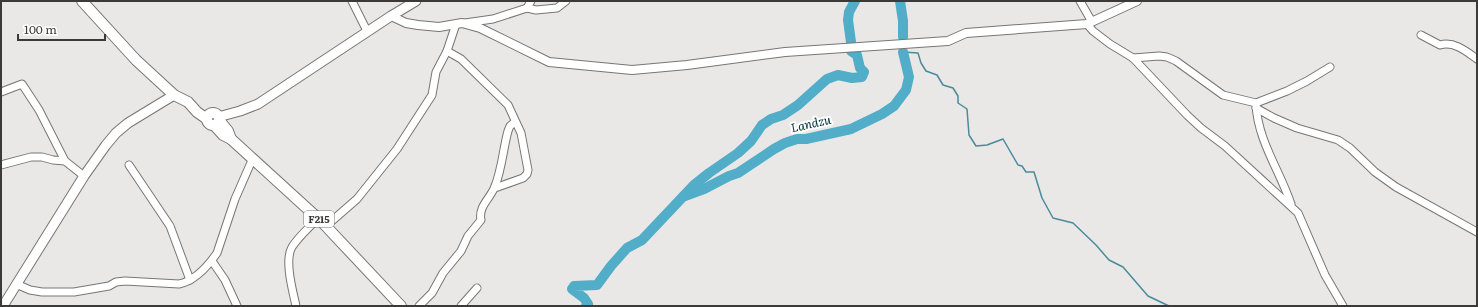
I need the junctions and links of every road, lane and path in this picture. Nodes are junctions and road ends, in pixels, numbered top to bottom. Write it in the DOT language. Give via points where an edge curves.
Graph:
graph roads {
  1 [pos="82,1"];
  2 [pos="352,1"];
  3 [pos="416,1"];
  4 [pos="531,1"];
  5 [pos="566,1"];
  6 [pos="1080,1"];
  7 [pos="1138,1"];
  8 [pos="527,8"];
  9 [pos="391,16"];
  10 [pos="1089,23"];
  11 [pos="459,24"];
  12 [pos="367,31"];
  13 [pos="1421,36"];
  14 [pos="447,51"];
  15 [pos="1133,58"];
  16 [pos="1477,59"];
  17 [pos="1330,67"];
  18 [pos="1,92"];
  19 [pos="174,95"];
  20 [pos="1256,106"];
  21 [pos="214,119"];
  22 [pos="515,122"];
  23 [pos="253,158"];
  24 [pos="65,161"];
  25 [pos="1,165"];
  26 [pos="130,165"];
  27 [pos="84,176"];
  28 [pos="495,188"];
  29 [pos="1291,205"];
  30 [pos="318,218"];
  31 [pos="326,226"];
  32 [pos="1477,232"];
  33 [pos="212,261"];
  34 [pos="190,280"];
  35 [pos="16,284"];
  36 [pos="477,288"];
  37 [pos="3,306"];
  38 [pos="237,306"];
  39 [pos="296,306"];
  40 [pos="401,306"];
  41 [pos="419,306"];
  42 [pos="461,306"];
  43 [pos="1343,306"];
  1 -- 19 [label="main road, F215" via="136,60"];
  2 -- 12 [label="street"];
  3 -- 9 [label="main road"];
  4 -- 8 [label="street"];
  5 -- 8 [label="street" via="558,8"];
  6 -- 10 [label="street"];
  7 -- 10 [label="street"];
  8 -- 11 [label="street" via="493,19"];
  9 -- 11 [label="street" via="418,25 439,27"];
  9 -- 12 [label="main road"];
  10 -- 11 [label="street" via="966,33 948,41 751,55 632,70 549,62 480,28"];
  10 -- 15 [label="street" via="1093,31"];
  11 -- 14 [label="street"];
  12 -- 21 [label="main road" via="258,104"];
  13 -- 16 [label="street" via="1440,45 1446,43 1456,46"];
  14 -- 22 [label="street" via="461,59 497,92 511,109"];
  14 -- 31 [label="street" via="436,72 432,95 397,149 357,199"];
  15 -- 20 [label="street" via="1167,57 1223,95"];
  15 -- 29 [label="street" via="1187,115"];
  17 -- 20 [label="street"];
  18 -- 24 [label="street" via="22,84 40,110"];
  19 -- 21 [label="main road, F215" via="188,102 197,112"];
  19 -- 27 [label="main road" via="116,133"];
  20 -- 29 [label="street" via="1264,143"];
  20 -- 32 [label="street" via="1274,118 1297,128 1338,140 1396,187"];
  21 -- 23 [label="main road, F215" via="223,135"];
  22 -- 28 [label="street" via="508,131"];
  22 -- 28 [label="street" via="521,133 527,174 523,178"];
  23 -- 30 [label="main road, F215"];
  23 -- 33 [label="street"];
  24 -- 25 [label="street" via="32,157"];
  24 -- 27 [label="street"];
  26 -- 34 [label="street" via="170,226"];
  27 -- 35 [label="main road"];
  28 -- 41 [label="street" via="480,211 481,220 443,273 432,293"];
  29 -- 43 [label="street" via="1302,218 1324,275"];
  30 -- 31 [label="main road, F215"];
  30 -- 39 [label="street" via="291,248 291,284"];
  31 -- 40 [label="main road, F215"];
  33 -- 34 [label="street"];
  33 -- 38 [label="street" via="225,280"];
  34 -- 35 [label="street" via="179,284 125,281 74,292 42,292"];
  35 -- 37 [label="main road"];
  36 -- 42 [label="street"];
}
